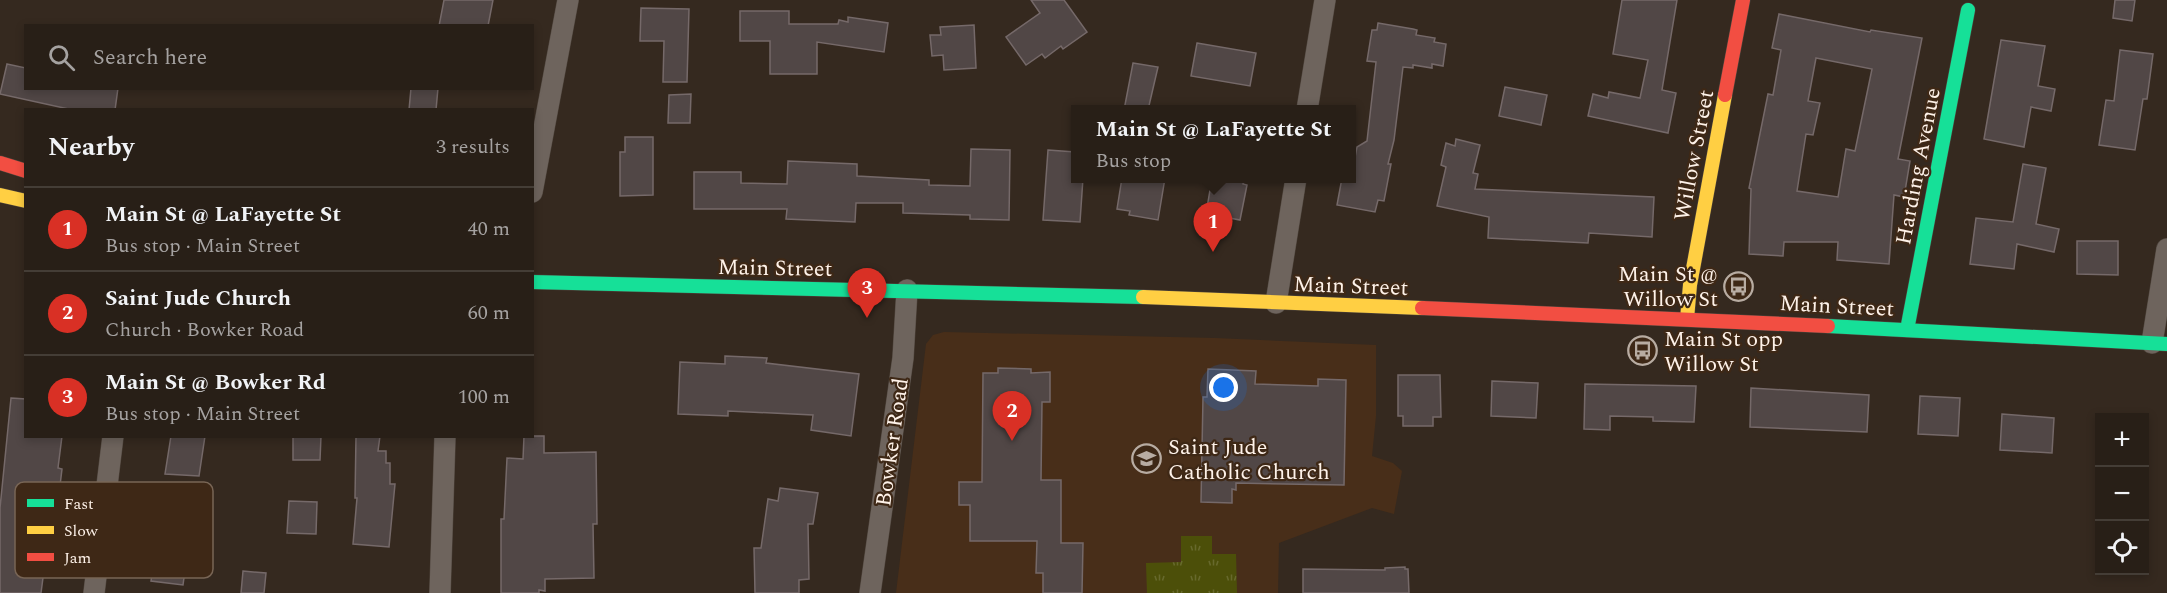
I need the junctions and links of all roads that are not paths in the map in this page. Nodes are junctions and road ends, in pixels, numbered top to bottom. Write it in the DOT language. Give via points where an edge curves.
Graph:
graph roads {
  1 [pos="568,0"];
  2 [pos="1325,0"];
  3 [pos="1743,0"];
  4 [pos="1968,10"];
  5 [pos="1308,105"];
  6 [pos="0,163"];
  7 [pos="24,170"];
  8 [pos="534,181"];
  9 [pos="1295,183"];
  10 [pos="0,195"];
  11 [pos="24,201"];
  12 [pos="2167,249"];
  13 [pos="534,282"];
  14 [pos="907,290"];
  15 [pos="1276,303"];
  16 [pos="1687,319"];
  17 [pos="1907,330"];
  18 [pos="2159,344"];
  19 [pos="113,438"];
  20 [pos="445,438"];
  21 [pos="107,482"];
  22 [pos="96,578"];
  23 [pos="94,593"];
  24 [pos="440,593"];
  25 [pos="870,593"];
  1 -- 8 [label="street"];
  2 -- 5 [label="street"];
  3 -- 16 [label="main road, Willow Street"];
  4 -- 17 [label="main road, Harding Avenue"];
  6 -- 7 [label="main road"];
  9 -- 15 [label="street"];
  10 -- 11 [label="main road"];
  12 -- 18 [label="street"];
  13 -- 14 [label="main road, Main Street"];
  14 -- 15 [label="main road, Main Street"];
  14 -- 25 [label="street, Bowker Road" via="903,358"];
  15 -- 16 [label="main road, Main Street"];
  16 -- 17 [label="main road, Main Street"];
  17 -- 18 [label="main road, Main Street"];
  19 -- 21 [label="street"];
  20 -- 24 [label="street"];
  22 -- 23 [label="street"];
}
